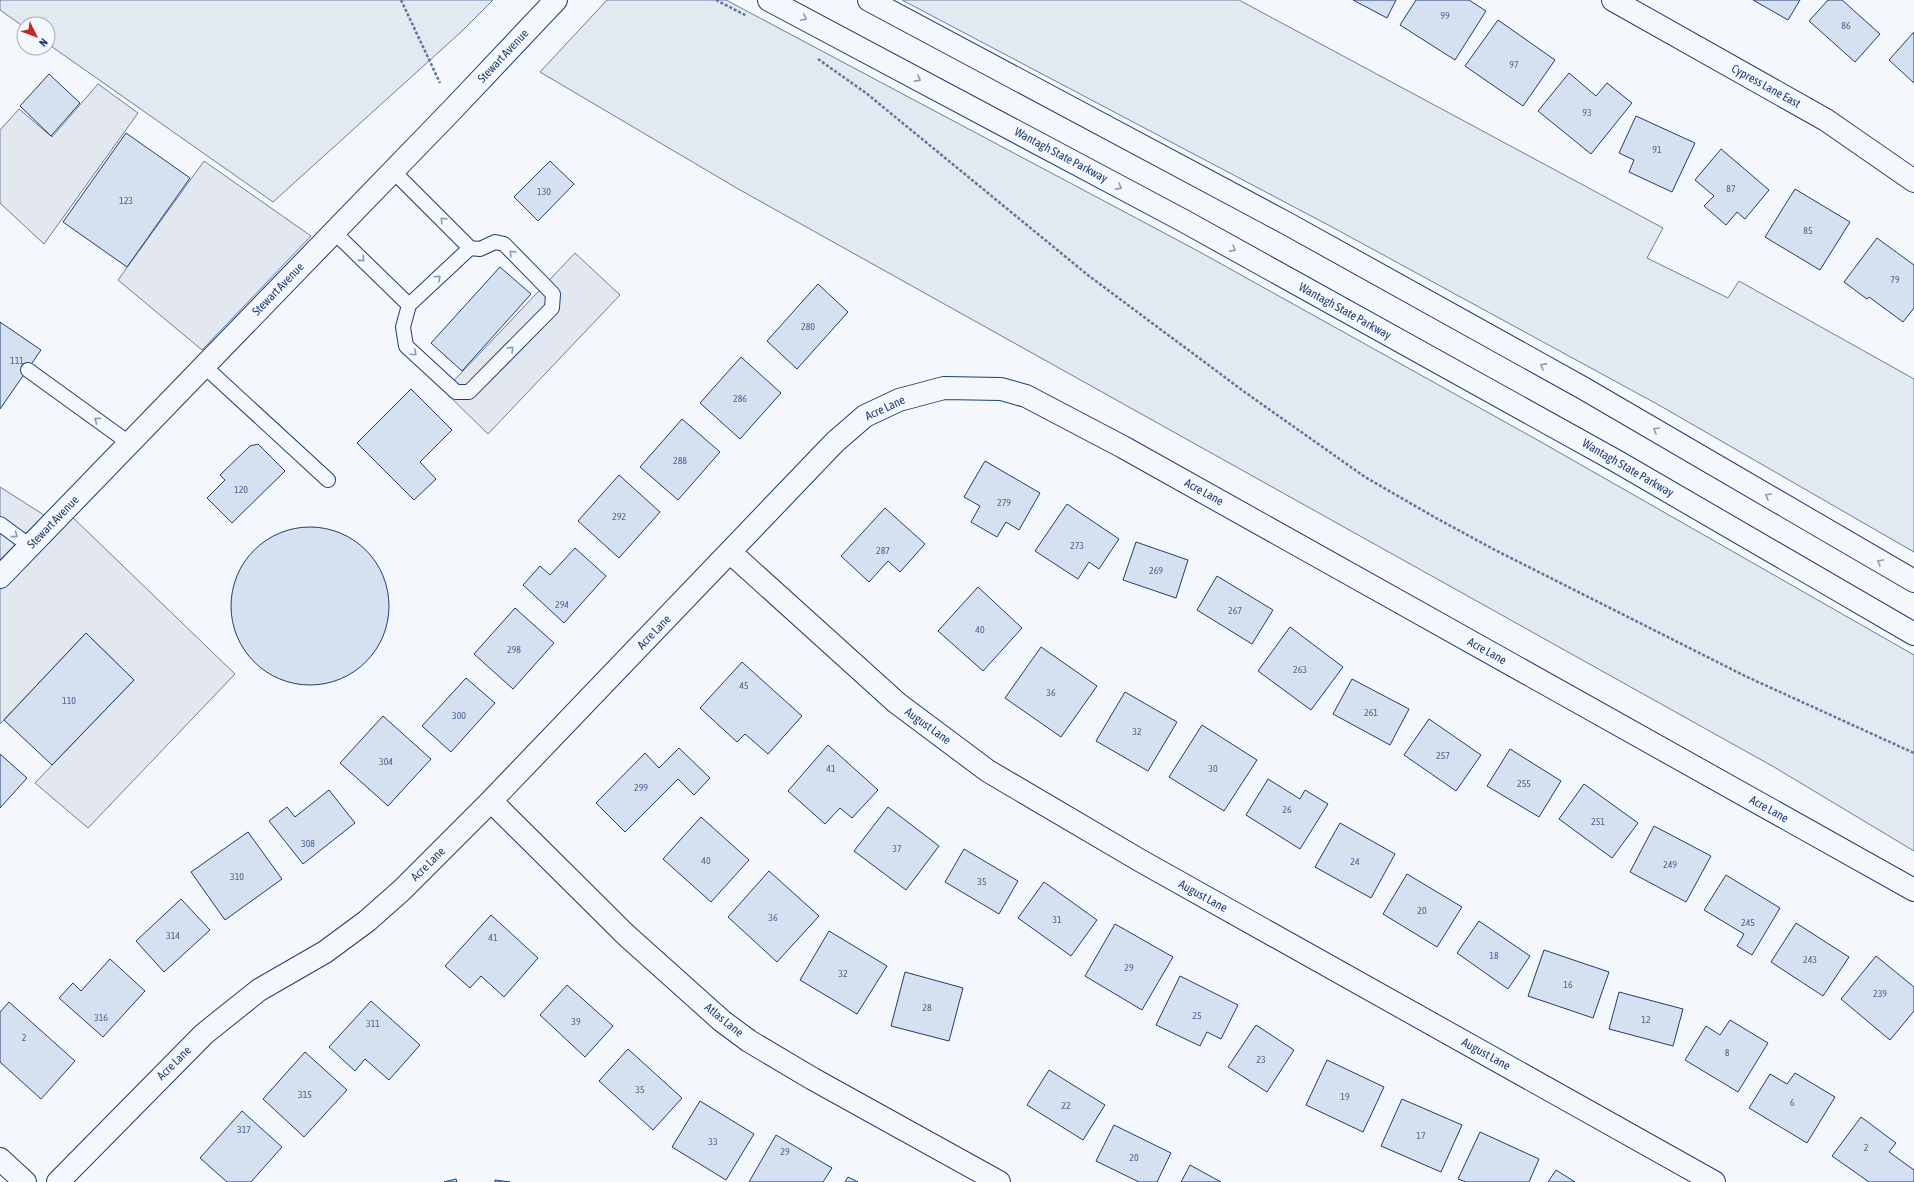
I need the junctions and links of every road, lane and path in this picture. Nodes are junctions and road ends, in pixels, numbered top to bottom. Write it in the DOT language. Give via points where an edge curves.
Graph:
graph roads {
  1 [pos="401,0"];
  2 [pos="556,0"];
  3 [pos="716,0"];
  4 [pos="769,0"];
  5 [pos="869,0"];
  6 [pos="1613,0"];
  7 [pos="751,18"];
  8 [pos="817,58"];
  9 [pos="452,109"];
  10 [pos="393,171"];
  11 [pos="1914,181"];
  12 [pos="334,232"];
  13 [pos="470,248"];
  14 [pos="409,305"];
  15 [pos="204,366"];
  16 [pos="28,370"];
  17 [pos="129,443"];
  18 [pos="328,480"];
  19 [pos="0,524"];
  20 [pos="30,546"];
  21 [pos="731,553"];
  22 [pos="0,577"];
  23 [pos="1914,581"];
  24 [pos="1914,634"];
  25 [pos="1914,753"];
  26 [pos="491,801"];
  27 [pos="1914,890"];
  28 [pos="0,1159"];
  29 [pos="25,1182"];
  30 [pos="58,1182"];
  31 [pos="999,1182"];
  32 [pos="1714,1182"];
  1 -- 9 [label="path"];
  2 -- 9 [label="main road, Stewart Avenue"];
  3 -- 7 [label="path"];
  4 -- 24 [label="main road, Wantagh State Parkway, one-way" via="1184,221 1618,462"];
  23 -- 5 [label="main road, one-way" via="1583,388 1288,224"];
  6 -- 11 [label="main road, Cypress Lane East" via="1826,120"];
  8 -- 25 [label="path" via="866,93 1089,276 1246,393 1365,476 1495,550 1745,676"];
  9 -- 10 [label="main road, Stewart Avenue"];
  10 -- 12 [label="main road, Stewart Avenue"];
  13 -- 10 [label="lane, one-way"];
  12 -- 14 [label="lane, one-way"];
  12 -- 15 [label="main road, Stewart Avenue"];
  14 -- 13 [label="lane, one-way"];
  14 -- 13 [label="lane, one-way" via="403,327 406,346 456,392 469,392 552,308 553,294 504,244 495,242 480,248"];
  15 -- 17 [label="main road, Stewart Avenue"];
  15 -- 18 [label="lane"];
  17 -- 16 [label="lane, one-way"];
  17 -- 20 [label="main road, Stewart Avenue"];
  19 -- 20 [label="lane, one-way"];
  20 -- 22 [label="main road, Stewart Avenue"];
  21 -- 26 [label="main road, Acre Lane"];
  21 -- 27 [label="main road, Acre Lane" via="835,442 865,416 899,400 944,388 1002,389 1026,396 1124,447"];
  21 -- 32 [label="main road, August Lane" via="897,703 988,770 1141,861"];
  26 -- 30 [label="main road, Acre Lane" via="368,921 325,952 259,990 204,1034"];
  26 -- 31 [label="main road, Atlas Lane" via="626,935 722,1021 813,1080"];
  28 -- 29 [label="main road"];
}
